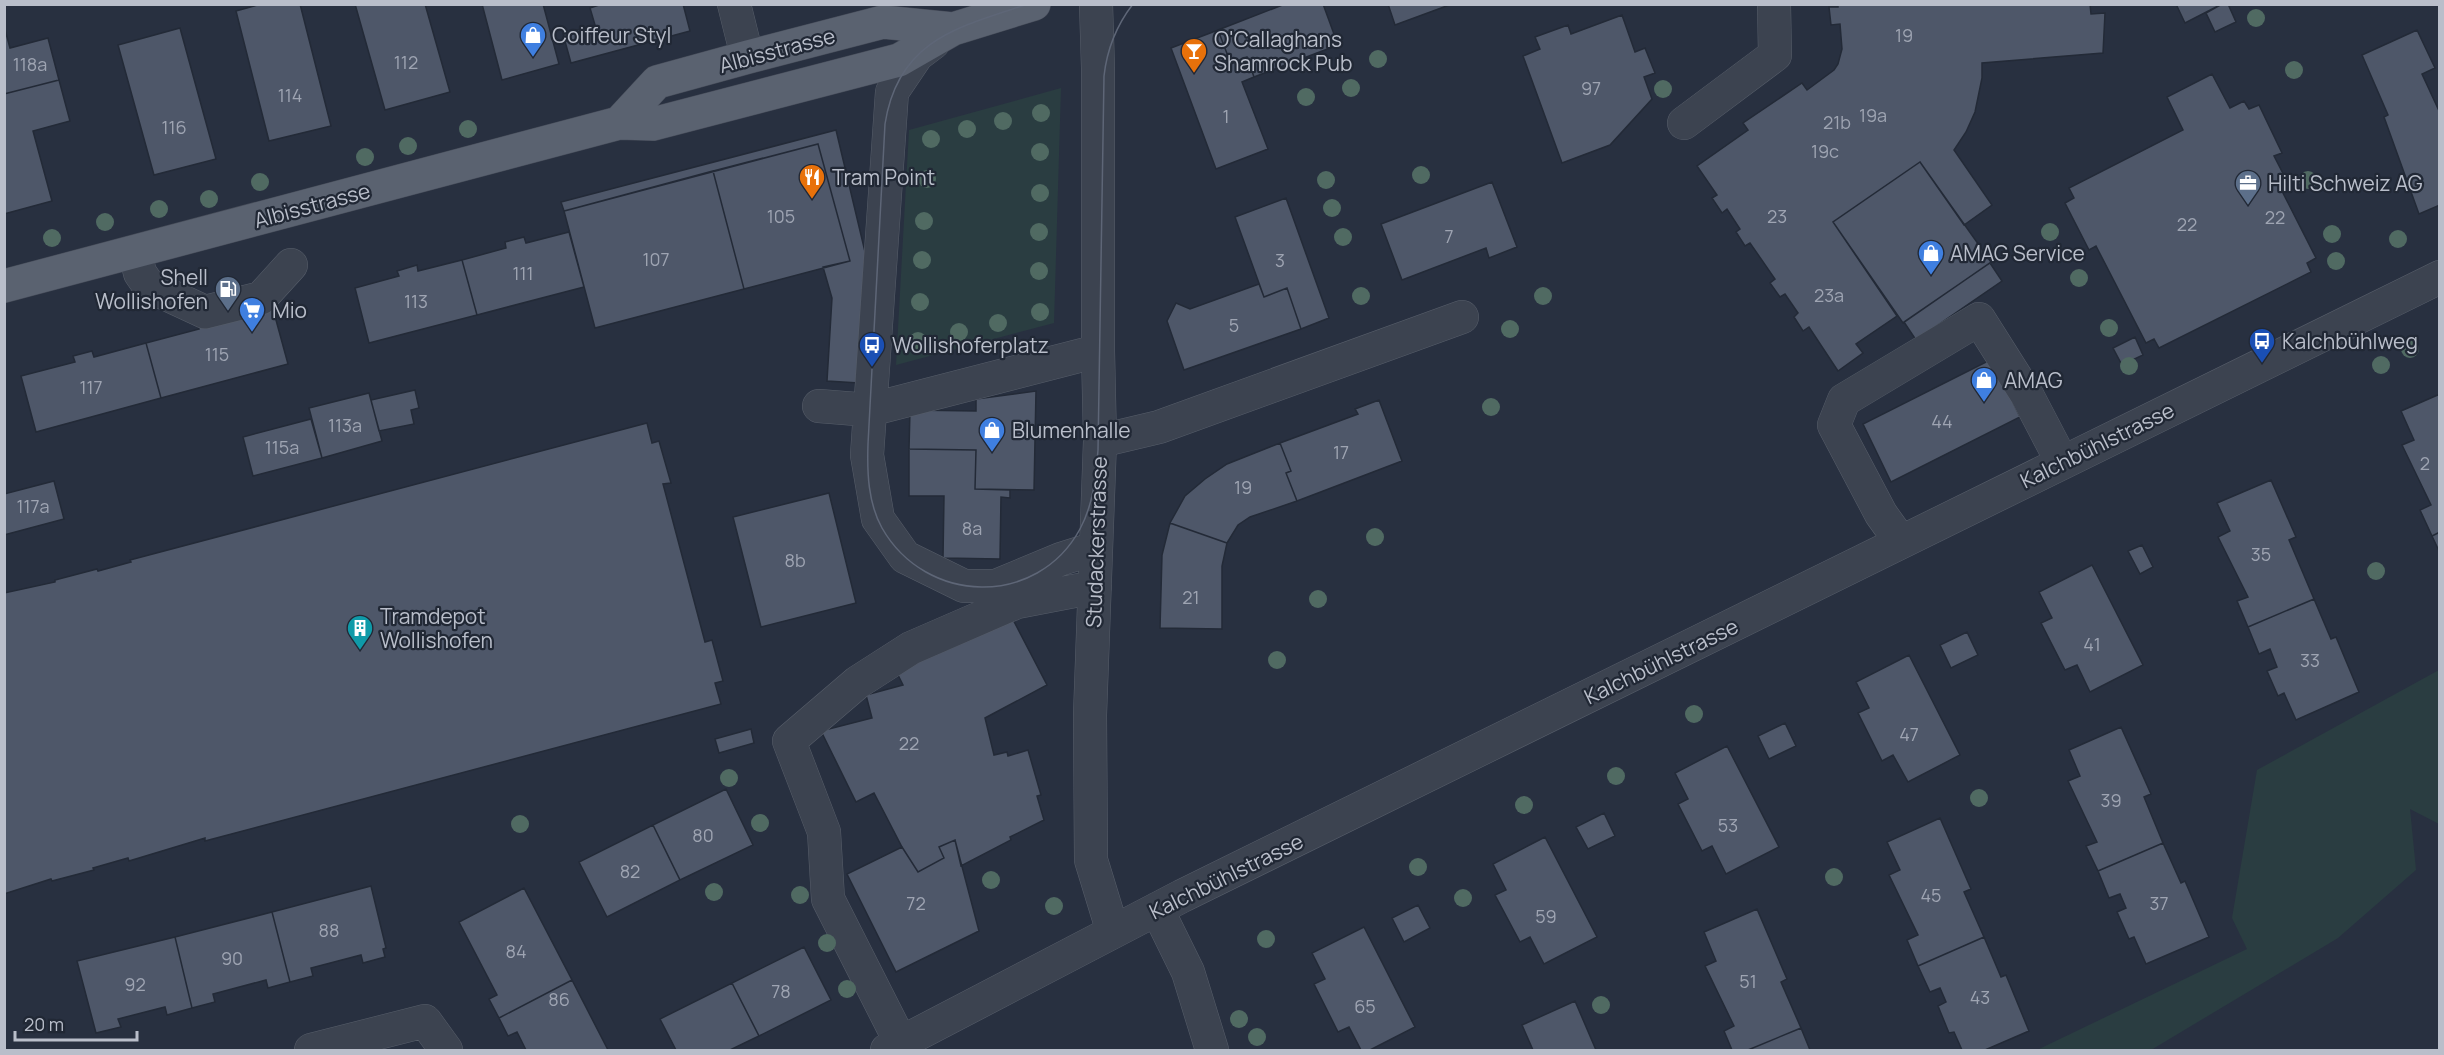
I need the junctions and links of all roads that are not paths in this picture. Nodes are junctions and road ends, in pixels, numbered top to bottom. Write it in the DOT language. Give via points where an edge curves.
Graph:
graph roads {
  1 [pos="734,4"];
  2 [pos="1034,4"];
  3 [pos="1096,4"];
  4 [pos="1774,4"];
  5 [pos="982,12"];
  6 [pos="953,29"];
  7 [pos="743,40"];
  8 [pos="618,123"];
  9 [pos="1684,123"];
  10 [pos="135,252"];
  11 [pos="291,265"];
  12 [pos="2439,277"];
  13 [pos="4,286"];
  14 [pos="1462,317"];
  15 [pos="1098,351"];
  16 [pos="819,406"];
  17 [pos="869,410"];
  18 [pos="1100,441"];
  19 [pos="2062,462"];
  20 [pos="1901,542"];
  21 [pos="1096,548"];
  22 [pos="1095,586"];
  23 [pos="1157,909"];
  24 [pos="1113,932"];
  25 [pos="894,1047"];
  26 [pos="311,1050"];
  27 [pos="446,1050"];
  28 [pos="1212,1050"];
  1 -- 7 [label="street"];
  2 -- 5 [label="main road, Albisstrasse"];
  3 -- 15 [label="street, Studackerstrasse"];
  4 -- 9 [label="street" via="1775,55"];
  5 -- 6 [label="main road, Albisstrasse"];
  6 -- 8 [label="main road, Albisstrasse" via="899,60 652,124"];
  6 -- 8 [label="main road, Albisstrasse" via="883,22 657,82"];
  6 -- 17 [label="street" via="917,55 892,92"];
  8 -- 10 [label="main road, Albisstrasse"];
  10 -- 11 [label="street" via="148,286 205,312 261,298"];
  10 -- 13 [label="main road, Albisstrasse"];
  12 -- 19 [label="street, Kalchbühlstrasse"];
  14 -- 18 [label="street" via="1159,427"];
  15 -- 17 [label="street"];
  15 -- 18 [label="street, Studackerstrasse"];
  16 -- 17 [label="street"];
  17 -- 21 [label="street" via="867,455 878,519 905,557 964,586 996,586"];
  18 -- 21 [label="street, Studackerstrasse"];
  19 -- 20 [label="street, Kalchbühlstrasse"];
  19 -- 20 [label="street" via="2027,395 1979,319 1844,400 1834,425 1881,514"];
  20 -- 23 [label="street, Kalchbühlstrasse"];
  21 -- 22 [label="street, Studackerstrasse"];
  22 -- 24 [label="street, Studackerstrasse" via="1090,715 1091,860"];
  22 -- 25 [label="street" via="1017,602 911,648 858,682 789,741 824,832 828,900"];
  23 -- 24 [label="street, Kalchbühlstrasse"];
  23 -- 28 [label="street" via="1188,972"];
  24 -- 25 [label="street, Kalchbühlstrasse"];
  26 -- 27 [label="street" via="425,1021"];
}
